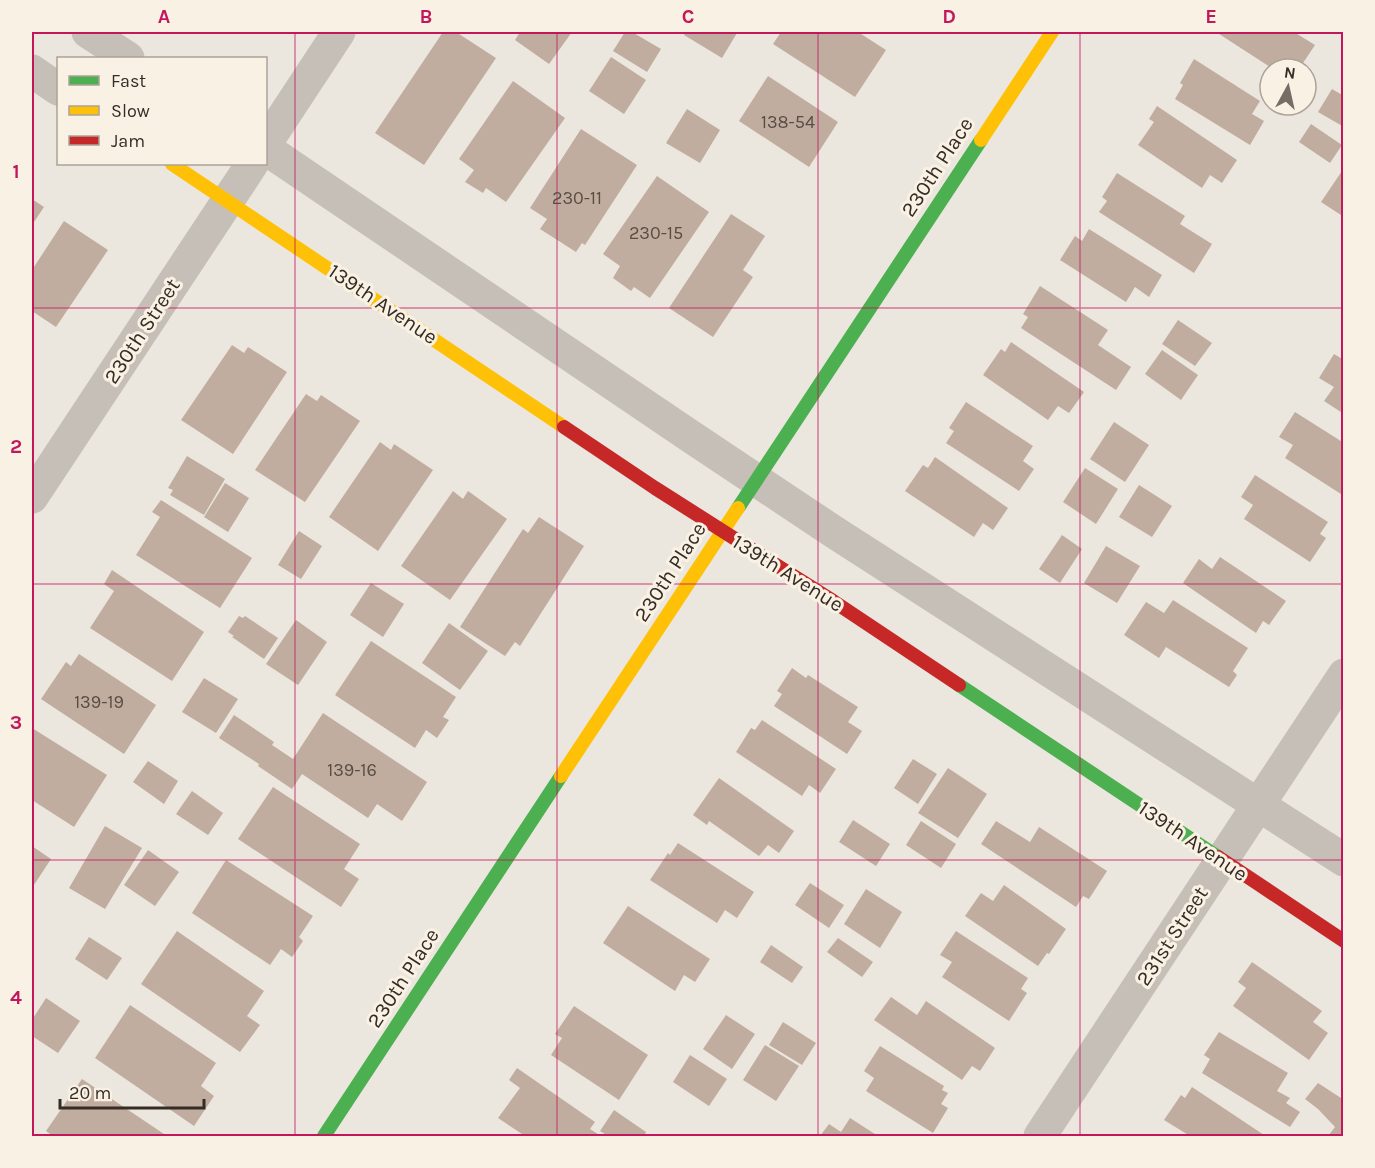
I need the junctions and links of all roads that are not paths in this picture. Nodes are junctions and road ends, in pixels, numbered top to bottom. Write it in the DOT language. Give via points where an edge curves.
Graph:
graph roads {
  1 [pos="88,32"];
  2 [pos="339,32"];
  3 [pos="1052,32"];
  4 [pos="127,57"];
  5 [pos="32,71"];
  6 [pos="57,88"];
  7 [pos="267,141"];
  8 [pos="267,150"];
  9 [pos="174,165"];
  10 [pos="251,165"];
  11 [pos="228,200"];
  12 [pos="756,480"];
  13 [pos="32,498"];
  14 [pos="722,531"];
  15 [pos="1344,675"];
  16 [pos="1258,805"];
  17 [pos="1221,859"];
  18 [pos="1344,860"];
  19 [pos="1344,941"];
  20 [pos="324,1137"];
  21 [pos="1040,1137"];
  1 -- 4 [label="street"];
  2 -- 7 [label="street"];
  3 -- 12 [label="street, 230th Place"];
  5 -- 6 [label="street"];
  8 -- 12 [label="street"];
  9 -- 11 [label="street, 139th Avenue"];
  10 -- 11 [label="street, 230th Street"];
  11 -- 13 [label="street, 230th Street"];
  11 -- 14 [label="street, 139th Avenue"];
  12 -- 14 [label="street, 230th Place"];
  12 -- 16 [label="street"];
  14 -- 17 [label="street, 139th Avenue"];
  14 -- 20 [label="street, 230th Place"];
  15 -- 16 [label="street, 231st Street"];
  16 -- 17 [label="street, 231st Street"];
  16 -- 18 [label="street"];
  17 -- 19 [label="street, 139th Avenue"];
  17 -- 21 [label="street, 231st Street"];
}
